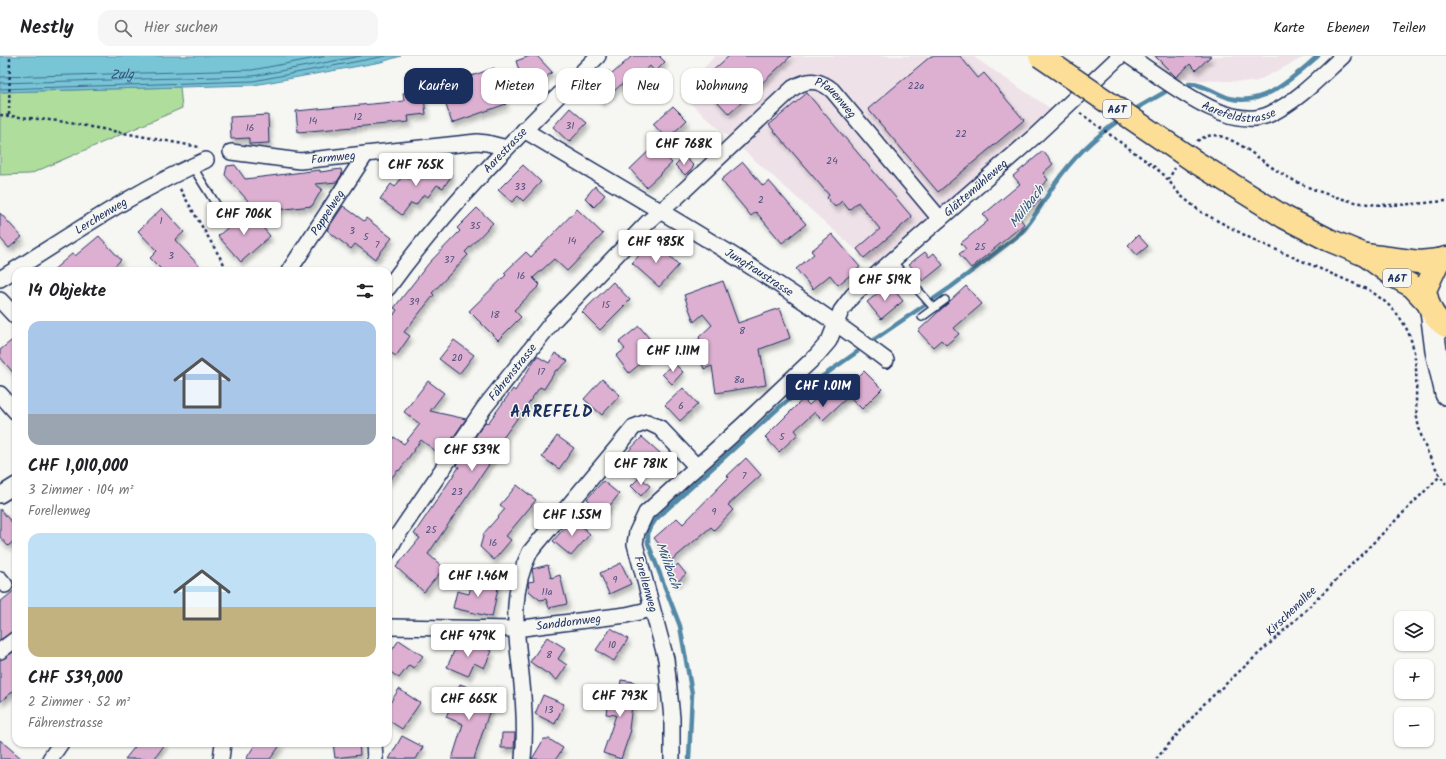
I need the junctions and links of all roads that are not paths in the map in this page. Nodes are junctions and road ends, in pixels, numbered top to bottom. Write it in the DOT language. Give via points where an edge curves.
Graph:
graph roads {
  1 [pos="598,56"];
  2 [pos="1040,56"];
  3 [pos="1120,56"];
  4 [pos="1129,56"];
  5 [pos="1343,56"];
  6 [pos="524,130"];
  7 [pos="507,148"];
  8 [pos="231,152"];
  9 [pos="366,154"];
  10 [pos="206,160"];
  11 [pos="192,166"];
  12 [pos="660,211"];
  13 [pos="940,219"];
  14 [pos="226,220"];
  15 [pos="1365,255"];
  16 [pos="1443,259"];
  17 [pos="892,261"];
  18 [pos="20,267"];
  19 [pos="292,267"];
  20 [pos="12,272"];
  21 [pos="0,279"];
  22 [pos="392,283"];
  23 [pos="0,300"];
  24 [pos="945,300"];
  25 [pos="931,304"];
  26 [pos="1429,307"];
  27 [pos="12,314"];
  28 [pos="922,317"];
  29 [pos="836,322"];
  30 [pos="1446,326"];
  31 [pos="886,360"];
  32 [pos="1446,389"];
  33 [pos="0,394"];
  34 [pos="1446,394"];
  35 [pos="12,408"];
  36 [pos="697,467"];
  37 [pos="12,487"];
  38 [pos="0,494"];
  39 [pos="392,545"];
  40 [pos="652,609"];
  41 [pos="392,627"];
  42 [pos="515,629"];
  43 [pos="12,642"];
  44 [pos="0,651"];
  45 [pos="58,747"];
  46 [pos="223,747"];
  47 [pos="374,747"];
  48 [pos="50,759"];
  49 [pos="221,759"];
  50 [pos="375,759"];
  51 [pos="523,759"];
  52 [pos="672,759"];
  1 -- 6 [label="street, Aarestrasse"];
  2 -- 15 [label="main road, A6T, bridge" via="1188,157 1284,217"];
  3 -- 13 [label="street, Glättemühleweg" via="1069,105"];
  4 -- 5 [label="street, Aarefeldstrasse" via="1208,108 1227,116 1247,119 1268,115 1291,101"];
  6 -- 7 [label="street, Aarestrasse"];
  6 -- 12 [label="street, Jungfraustrasse"];
  7 -- 9 [label="street, Farmweg" via="477,142"];
  7 -- 22 [label="street, Aarestrasse" via="449,211"];
  8 -- 9 [label="street, Farmweg" via="300,161"];
  9 -- 19 [label="street, Pappelweg"];
  10 -- 11 [label="street, Lerchenweg"];
  11 -- 14 [label="lane"];
  11 -- 18 [label="street, Lerchenweg" via="171,175"];
  12 -- 13 [label="street, Pfauenweg" via="793,88 813,80 823,83 832,90"];
  12 -- 29 [label="street, Jungfraustrasse" via="720,245"];
  12 -- 39 [label="street, Fährenstrasse" via="534,342 484,408"];
  13 -- 17 [label="street, Glättemühleweg"];
  15 -- 16 [label="main road, A6T" via="1419,262"];
  15 -- 26 [label="main road, A6T" via="1412,286"];
  16 -- 26 [label="main road" via="1425,290"];
  17 -- 25 [label="lane"];
  17 -- 29 [label="street, Glättemühleweg" via="853,295"];
  20 -- 21 [label="street, Lerchenweg"];
  23 -- 27 [label="street"];
  24 -- 25 [label="lane"];
  25 -- 28 [label="lane"];
  26 -- 30 [label="main road"];
  26 -- 32 [label="main road" via="1436,351"];
  29 -- 31 [label="street, Jungfraustrasse"];
  29 -- 36 [label="street, Forellenweg" via="829,341 817,355"];
  32 -- 34 [label="main road"];
  33 -- 35 [label="street"];
  36 -- 40 [label="street, Forellenweg" via="646,513 636,532 637,557"];
  36 -- 42 [label="street" via="660,428 647,422 634,427 530,552 517,590"];
  37 -- 38 [label="street"];
  40 -- 42 [label="street, Sanddornweg" via="626,615"];
  40 -- 52 [label="street, Forellenweg" via="670,689"];
  41 -- 42 [label="street, Sanddornweg"];
  42 -- 51 [label="street" via="522,687"];
  43 -- 44 [label="street"];
  45 -- 48 [label="street"];
  46 -- 49 [label="street"];
  47 -- 50 [label="street"];
}
